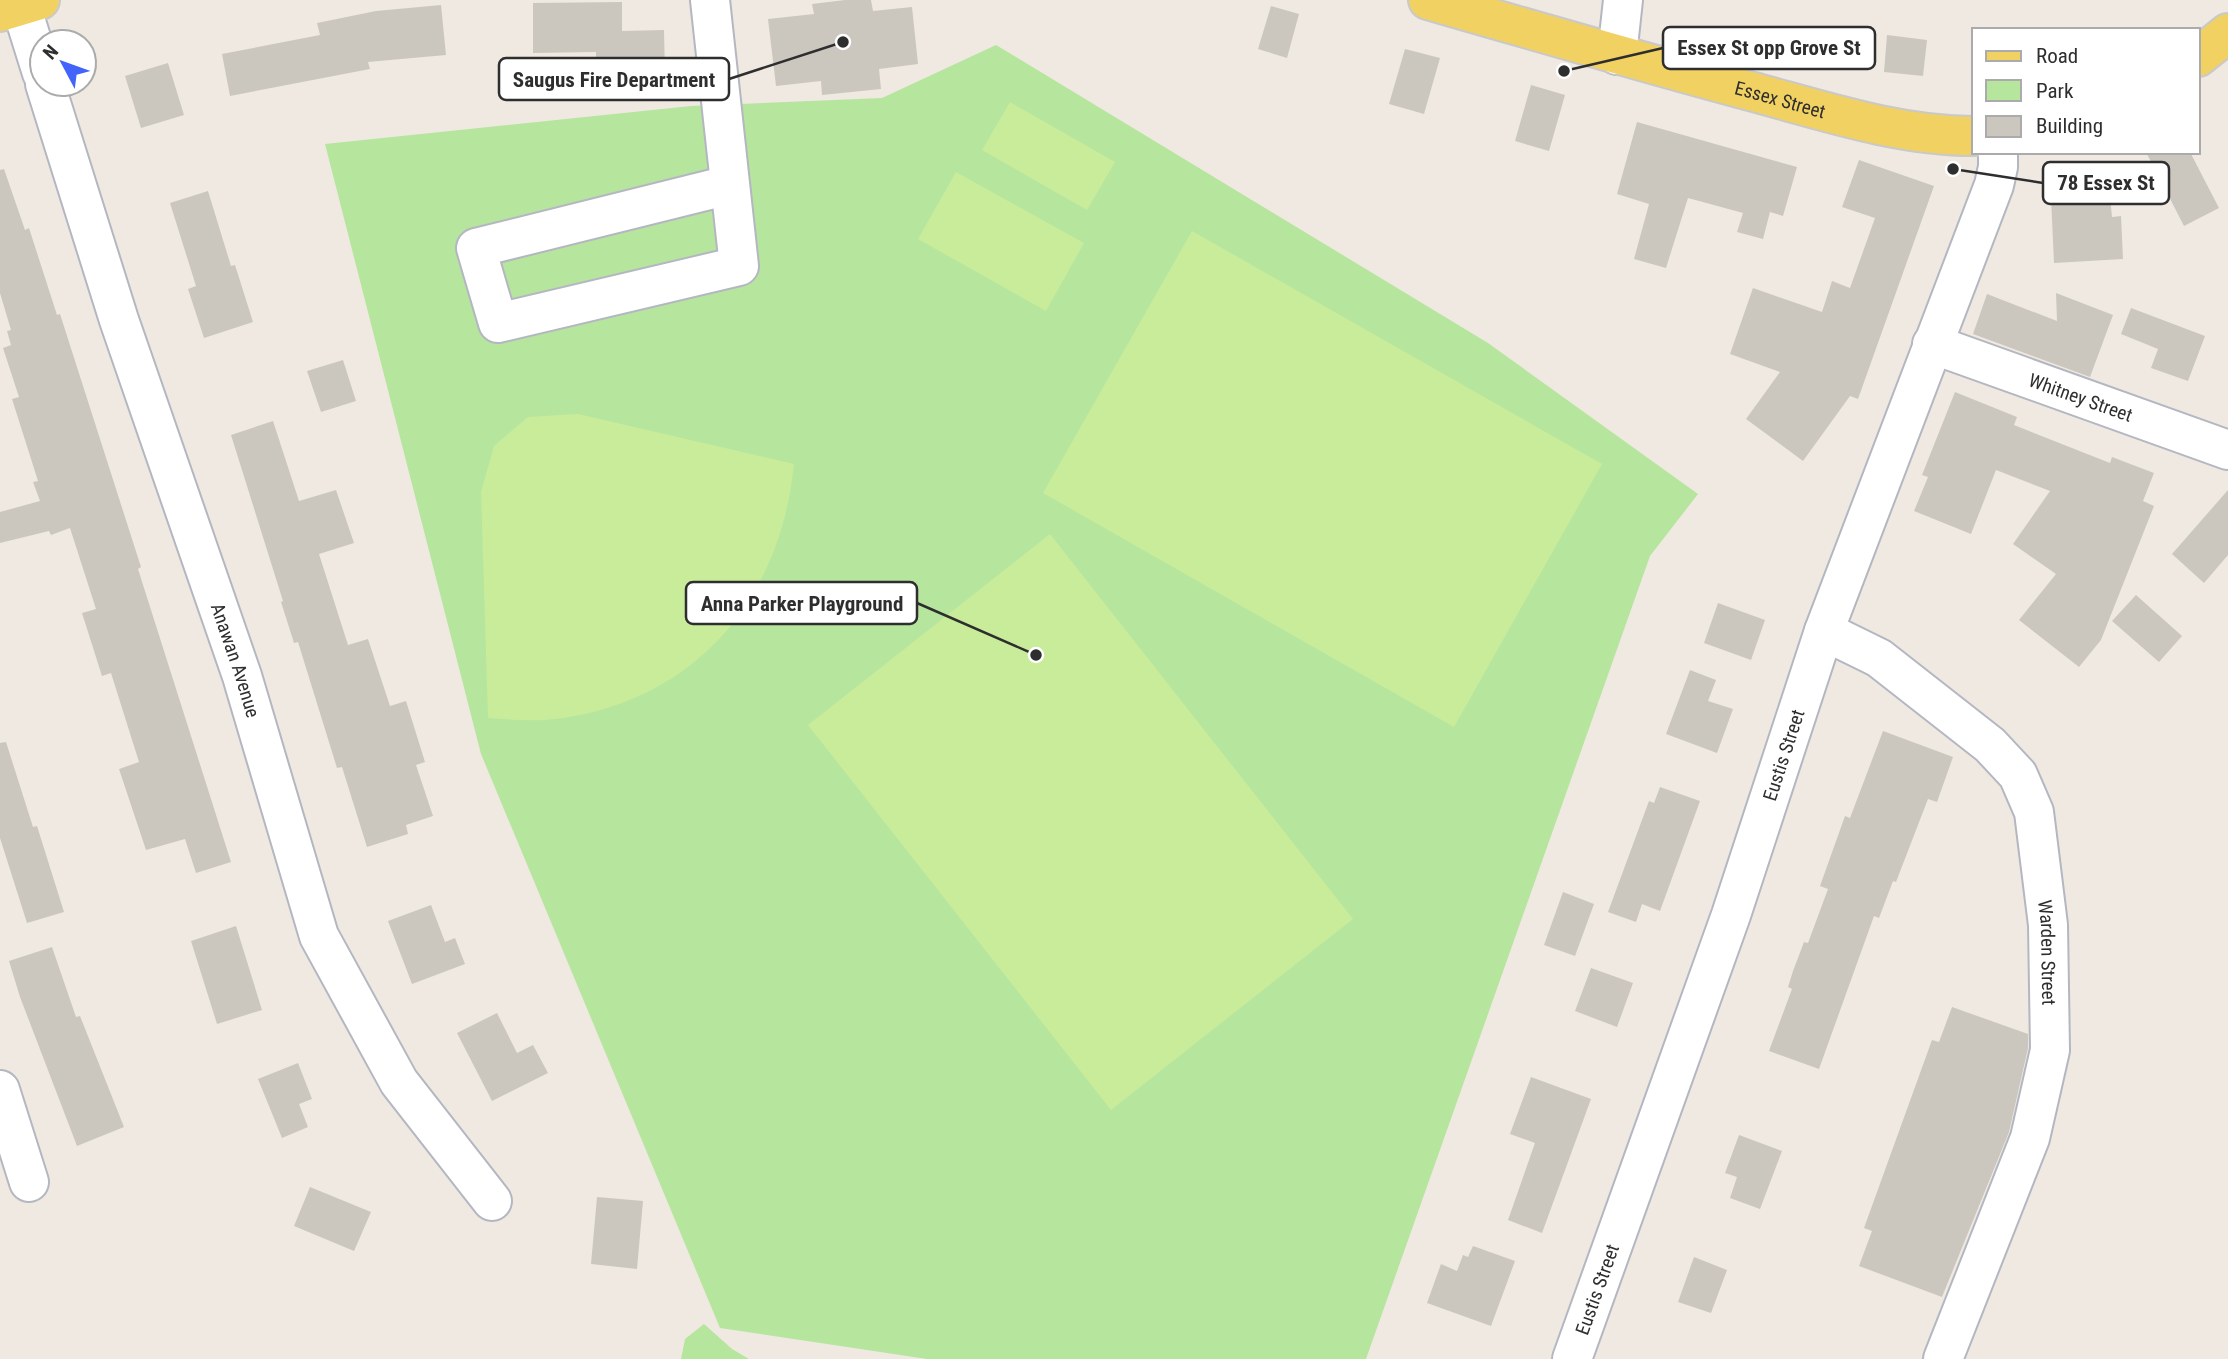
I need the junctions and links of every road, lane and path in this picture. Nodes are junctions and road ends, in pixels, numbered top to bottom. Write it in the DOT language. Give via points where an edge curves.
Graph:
graph roads {
  1 [pos="710,0"];
  2 [pos="1427,0"];
  3 [pos="1623,0"];
  4 [pos="20,6"];
  5 [pos="28,30"];
  6 [pos="2228,33"];
  7 [pos="1618,55"];
  8 [pos="2200,55"];
  9 [pos="50,98"];
  10 [pos="1972,136"];
  11 [pos="1998,154"];
  12 [pos="729,185"];
  13 [pos="1932,344"];
  14 [pos="2228,450"];
  15 [pos="1825,631"];
  16 [pos="0,1090"];
  17 [pos="29,1182"];
  18 [pos="492,1201"];
  19 [pos="1572,1359"];
  20 [pos="1943,1359"];
  1 -- 12 [label="street"];
  2 -- 7 [label="main road, Essex Street"];
  3 -- 7 [label="street"];
  4 -- 5 [label="street"];
  6 -- 8 [label="main road"];
  7 -- 10 [label="main road, Essex Street" via="1856,120"];
  9 -- 18 [label="street, Anawan Avenue" via="119,320 242,676 319,936 399,1082"];
  11 -- 13 [label="street, Eustis Street" via="1993,186"];
  12 -- 12 [label="street" via="476,248 498,323 739,266"];
  13 -- 14 [label="street, Whitney Street"];
  13 -- 15 [label="street, Eustis Street"];
  15 -- 19 [label="street, Eustis Street" via="1731,915"];
  15 -- 20 [label="street, Warden Street" via="1879,658 1990,745 2018,775 2034,812 2048,925 2050,1050 2030,1139"];
  16 -- 17 [label="street"];
}
